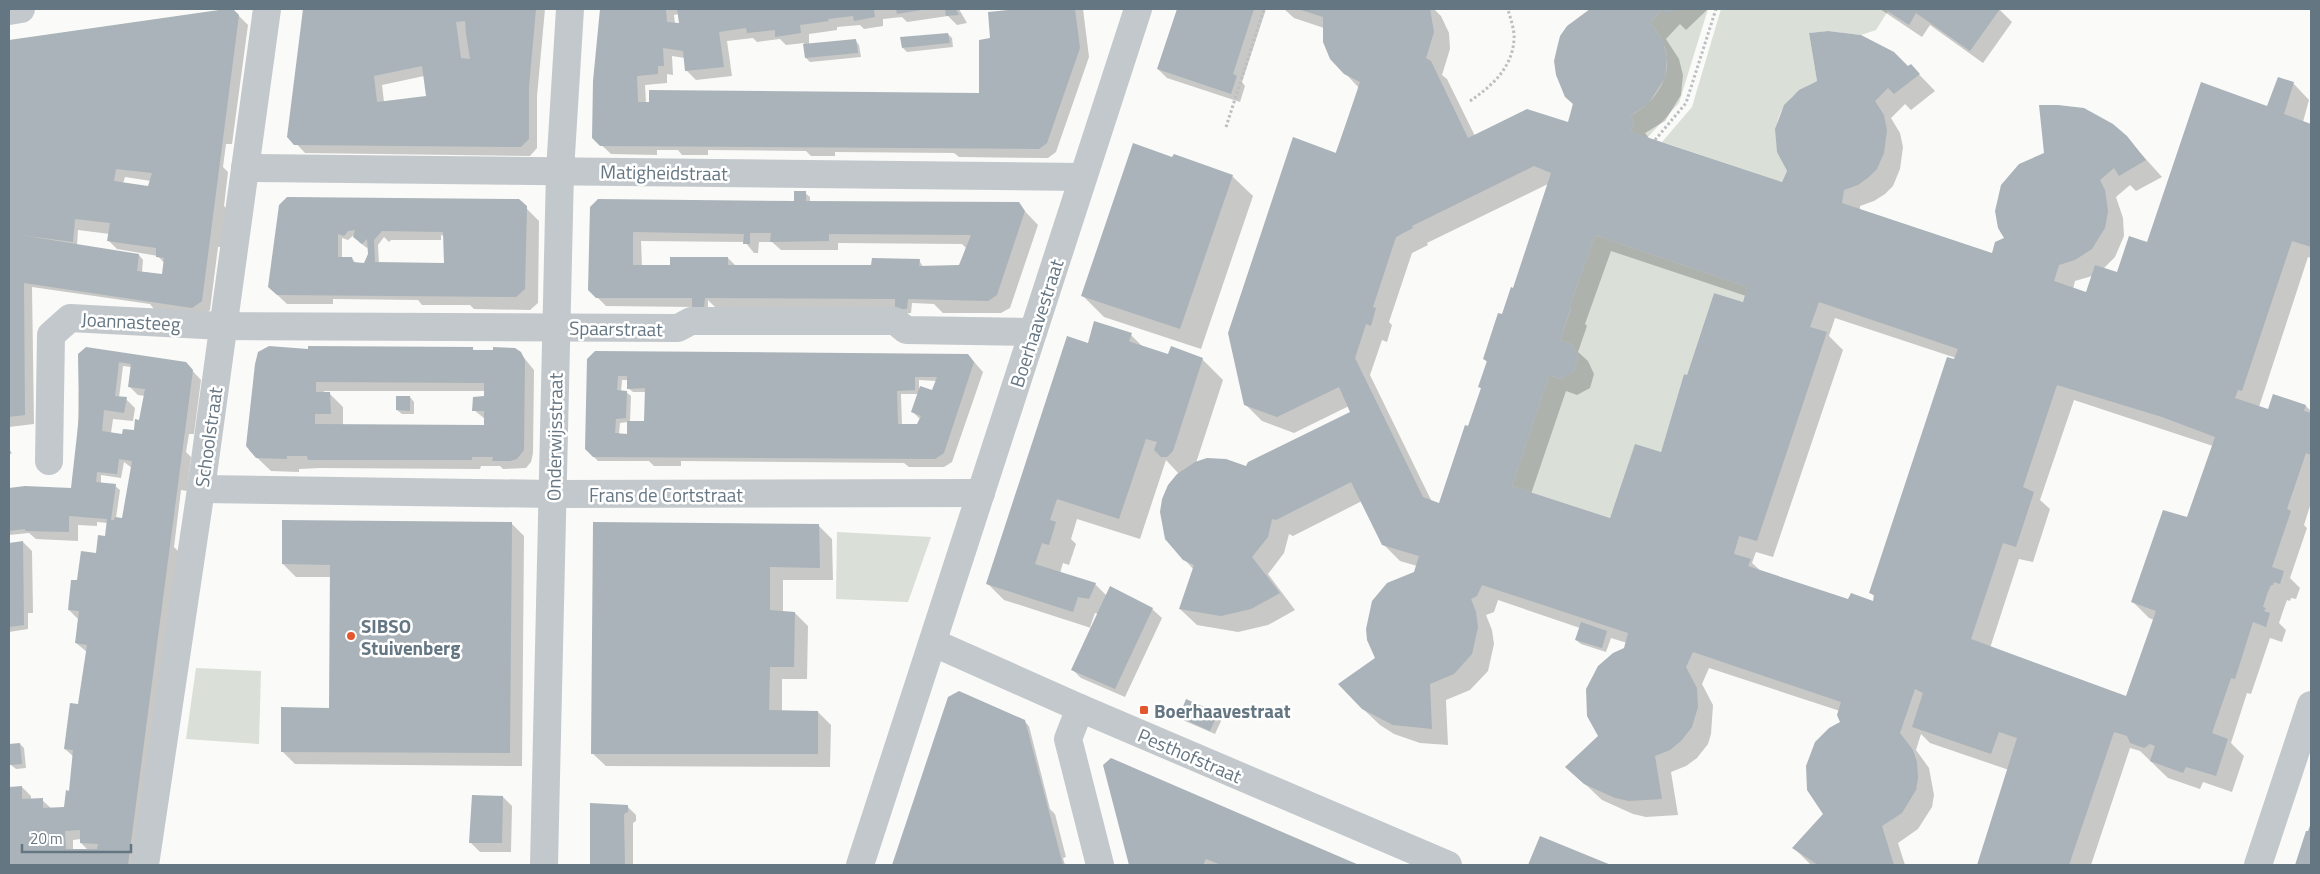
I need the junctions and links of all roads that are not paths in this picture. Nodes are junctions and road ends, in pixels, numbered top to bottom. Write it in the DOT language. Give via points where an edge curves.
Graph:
graph roads {
  1 [pos="21,9"];
  2 [pos="267,9"];
  3 [pos="570,9"];
  4 [pos="1138,9"];
  5 [pos="9,10"];
  6 [pos="245,168"];
  7 [pos="560,171"];
  8 [pos="1083,177"];
  9 [pos="223,326"];
  10 [pos="556,327"];
  11 [pos="1034,332"];
  12 [pos="49,461"];
  13 [pos="201,489"];
  14 [pos="981,493"];
  15 [pos="554,494"];
  16 [pos="934,642"];
  17 [pos="2311,705"];
  18 [pos="1080,708"];
  19 [pos="145,865"];
  20 [pos="544,865"];
  21 [pos="860,865"];
  22 [pos="1100,865"];
  23 [pos="1448,865"];
  24 [pos="2258,865"];
  1 -- 5 [label="street"];
  2 -- 6 [label="street, Schoolstraat"];
  3 -- 7 [label="street, Onderwijsstraat"];
  4 -- 8 [label="street, Boerhaavestraat"];
  6 -- 7 [label="street, Matigheidstraat"];
  6 -- 9 [label="street, Schoolstraat"];
  7 -- 8 [label="street, Matigheidstraat"];
  7 -- 10 [label="street, Onderwijsstraat"];
  8 -- 11 [label="street, Boerhaavestraat"];
  9 -- 10 [label="street, Spaarstraat"];
  9 -- 12 [label="street, Joannasteeg" via="70,318 51,335"];
  9 -- 13 [label="street, Schoolstraat"];
  10 -- 11 [label="street, Spaarstraat" via="678,328 691,321 895,321 906,330"];
  10 -- 15 [label="street, Onderwijsstraat"];
  11 -- 14 [label="street, Boerhaavestraat"];
  13 -- 15 [label="street, Frans de Cortstraat"];
  13 -- 19 [label="street, Schoolstraat"];
  14 -- 15 [label="street, Frans de Cortstraat"];
  14 -- 16 [label="street, Boerhaavestraat"];
  15 -- 20 [label="street, Onderwijsstraat"];
  16 -- 18 [label="street, Pesthofstraat"];
  16 -- 21 [label="street, Boerhaavestraat"];
  17 -- 24 [label="street"];
  18 -- 22 [label="street" via="1068,739"];
  18 -- 23 [label="street, Pesthofstraat"];
}
